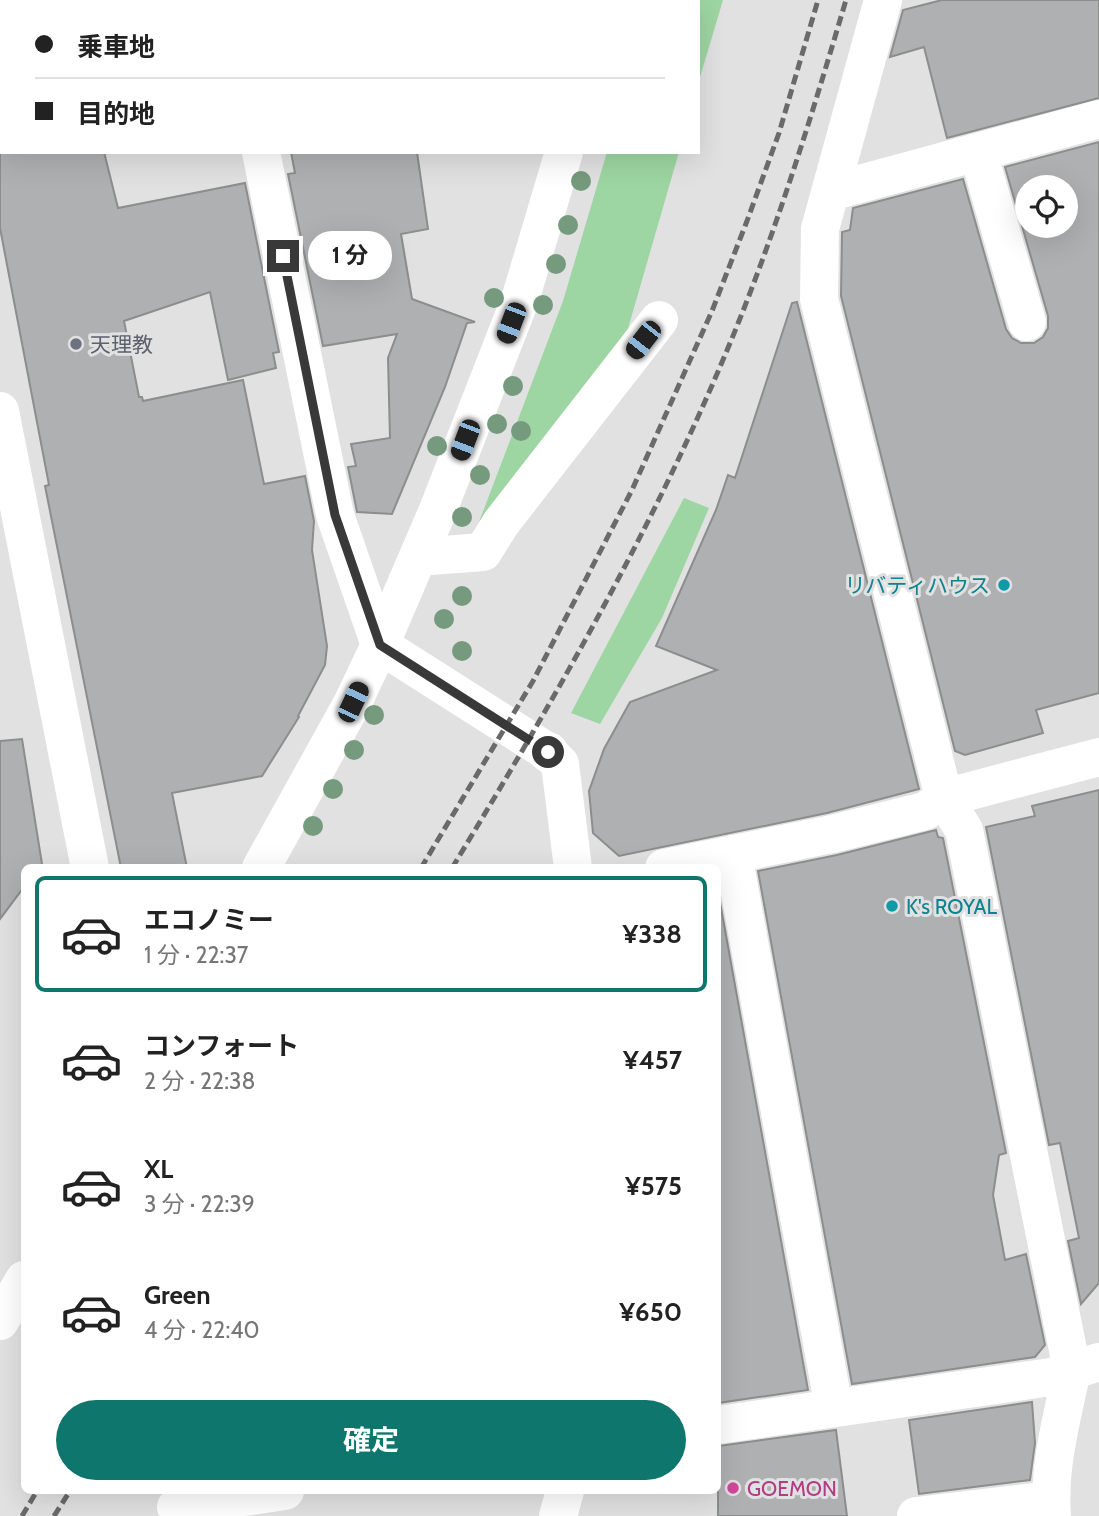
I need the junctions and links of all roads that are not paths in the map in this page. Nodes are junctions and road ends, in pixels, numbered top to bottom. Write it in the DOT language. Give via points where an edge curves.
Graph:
graph roads {
  1 [pos="883,0"];
  2 [pos="1099,119"];
  3 [pos="978,152"];
  4 [pos="261,154"];
  5 [pos="563,154"];
  6 [pos="830,192"];
  7 [pos="659,320"];
  8 [pos="1027,321"];
  9 [pos="0,411"];
  10 [pos="418,557"];
  11 [pos="380,645"];
  12 [pos="1099,757"];
  13 [pos="944,799"];
  14 [pos="733,855"];
  15 [pos="89,864"];
  16 [pos="263,864"];
  17 [pos="572,864"];
  18 [pos="685,864"];
  19 [pos="21,1285"];
  20 [pos="0,1321"];
  21 [pos="1085,1366"];
  22 [pos="834,1408"];
  23 [pos="721,1425"];
  24 [pos="262,1494"];
  25 [pos="564,1494"];
  26 [pos="178,1505"];
  27 [pos="1052,1508"];
  28 [pos="558,1516"];
  29 [pos="916,1516"];
  1 -- 6 [label="street"];
  2 -- 3 [label="street"];
  3 -- 6 [label="street"];
  3 -- 8 [label="street"];
  4 -- 11 [label="street" via="335,515"];
  5 -- 10 [label="street" via="520,300"];
  6 -- 13 [label="street" via="820,229 819,299"];
  7 -- 10 [label="street" via="500,523 483,552"];
  9 -- 15 [label="street"];
  10 -- 11 [label="street"];
  11 -- 16 [label="street"];
  11 -- 17 [label="street" via="560,764"];
  12 -- 13 [label="street"];
  13 -- 14 [label="street" via="925,811"];
  13 -- 21 [label="street" via="964,830"];
  14 -- 18 [label="street"];
  14 -- 22 [label="street"];
  19 -- 20 [label="street"];
  21 -- 22 [label="street" via="1051,1377"];
  21 -- 27 [label="street" via="1055,1448"];
  22 -- 23 [label="street"];
  24 -- 26 [label="street"];
  25 -- 28 [label="street"];
  27 -- 29 [label="street"];
}
